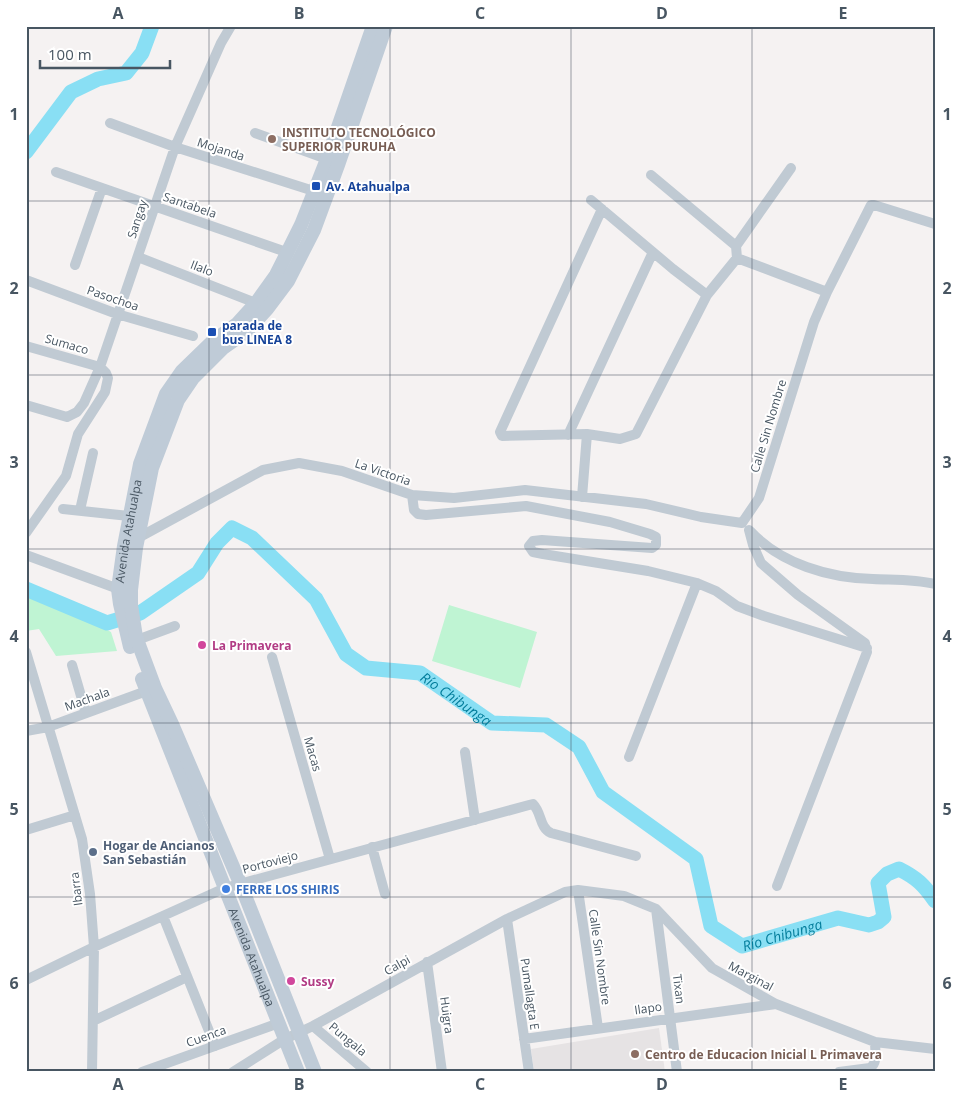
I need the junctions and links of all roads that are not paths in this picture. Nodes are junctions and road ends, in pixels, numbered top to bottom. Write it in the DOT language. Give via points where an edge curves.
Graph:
graph roads {
  1 [pos="231,26"];
  2 [pos="373,26"];
  3 [pos="386,26"];
  4 [pos="362,76"];
  5 [pos="110,123"];
  6 [pos="255,133"];
  7 [pos="175,147"];
  8 [pos="327,159"];
  9 [pos="791,168"];
  10 [pos="56,172"];
  11 [pos="651,175"];
  12 [pos="102,188"];
  13 [pos="320,193"];
  14 [pos="591,200"];
  15 [pos="154,206"];
  16 [pos="602,209"];
  17 [pos="935,224"];
  18 [pos="736,246"];
  19 [pos="653,252"];
  20 [pos="289,253"];
  21 [pos="138,257"];
  22 [pos="737,258"];
  23 [pos="75,265"];
  24 [pos="26,280"];
  25 [pos="827,292"];
  26 [pos="707,295"];
  27 [pos="256,302"];
  28 [pos="117,314"];
  29 [pos="193,336"];
  30 [pos="26,346"];
  31 [pos="100,367"];
  32 [pos="26,405"];
  33 [pos="587,434"];
  34 [pos="568,435"];
  35 [pos="93,452"];
  36 [pos="412,495"];
  37 [pos="582,497"];
  38 [pos="63,509"];
  39 [pos="80,510"];
  40 [pos="129,516"];
  41 [pos="746,527"];
  42 [pos="26,533"];
  43 [pos="138,538"];
  44 [pos="124,546"];
  45 [pos="26,555"];
  46 [pos="697,583"];
  47 [pos="935,584"];
  48 [pos="125,598"];
  49 [pos="175,626"];
  50 [pos="134,639"];
  51 [pos="867,648"];
  52 [pos="26,652"];
  53 [pos="272,657"];
  54 [pos="72,665"];
  55 [pos="151,690"];
  56 [pos="86,713"];
  57 [pos="48,726"];
  58 [pos="26,731"];
  59 [pos="464,752"];
  60 [pos="629,757"];
  61 [pos="75,815"];
  62 [pos="474,820"];
  63 [pos="26,830"];
  64 [pos="372,847"];
  65 [pos="636,856"];
  66 [pos="330,859"];
  67 [pos="240,883"];
  68 [pos="777,886"];
  69 [pos="225,888"];
  70 [pos="578,890"];
  71 [pos="385,894"];
  72 [pos="656,909"];
  73 [pos="163,916"];
  74 [pos="506,919"];
  75 [pos="94,946"];
  76 [pos="427,962"];
  77 [pos="187,977"];
  78 [pos="26,980"];
  79 [pos="776,1004"];
  80 [pos="670,1018"];
  81 [pos="93,1021"];
  82 [pos="279,1023"];
  83 [pos="313,1026"];
  84 [pos="598,1028"];
  85 [pos="298,1032"];
  86 [pos="524,1038"];
  87 [pos="285,1039"];
  88 [pos="875,1042"];
  89 [pos="215,1046"];
  90 [pos="935,1049"];
  91 [pos="92,1072"];
  92 [pos="142,1072"];
  93 [pos="233,1072"];
  94 [pos="298,1072"];
  95 [pos="315,1072"];
  96 [pos="367,1072"];
  97 [pos="442,1072"];
  98 [pos="529,1072"];
  99 [pos="677,1072"];
  100 [pos="839,1072"];
  1 -- 7 [label="street, Sangay"];
  2 -- 4 [label="main road, Avenida Atahualpa"];
  3 -- 4 [label="main road, Avenida Atahualpa"];
  4 -- 8 [label="main road, Avenida Atahualpa"];
  4 -- 13 [label="main road, Avenida Atahualpa" via="338,165"];
  5 -- 7 [label="street, Mojanda"];
  6 -- 8 [label="street"];
  7 -- 13 [label="street, Mojanda"];
  7 -- 15 [label="street, Sangay"];
  8 -- 13 [label="main road, Avenida Atahualpa"];
  9 -- 18 [label="street"];
  10 -- 12 [label="street, Santabela"];
  11 -- 18 [label="street"];
  12 -- 15 [label="street, Santabela"];
  12 -- 23 [label="street"];
  13 -- 20 [label="main road, Avenida Atahualpa"];
  13 -- 43 [label="main road, Avenida Atahualpa" via="314,230 288,281 247,331 223,348 193,378 178,400 152,468"];
  14 -- 16 [label="street"];
  15 -- 20 [label="street, Santabela"];
  15 -- 21 [label="street, Sangay"];
  16 -- 19 [label="street"];
  16 -- 34 [label="street" via="500,432 502,436"];
  17 -- 25 [label="street, Calle Sin Nombre" via="871,205"];
  18 -- 22 [label="street"];
  19 -- 26 [label="street"];
  19 -- 34 [label="street"];
  20 -- 27 [label="main road, Avenida Atahualpa"];
  21 -- 27 [label="street, Ilalo"];
  21 -- 28 [label="street, Sangay"];
  22 -- 25 [label="street"];
  22 -- 26 [label="street"];
  24 -- 28 [label="street, Pasochoa"];
  25 -- 41 [label="street, Calle Sin Nombre" via="814,322 759,498"];
  26 -- 33 [label="street" via="636,434 620,439"];
  27 -- 40 [label="main road, Avenida Atahualpa" via="237,324 213,341 182,371 166,394 140,464"];
  28 -- 29 [label="street, Pasochoa"];
  28 -- 31 [label="street, Sangay"];
  30 -- 31 [label="street, Sumaco"];
  31 -- 32 [label="street, Sangay" via="77,412 67,417"];
  31 -- 42 [label="street" via="108,378 105,392 78,434 66,476"];
  33 -- 34 [label="street"];
  33 -- 37 [label="street"];
  35 -- 39 [label="street"];
  36 -- 37 [label="street, La Victoria" via="454,498 525,490"];
  36 -- 43 [label="street, La Victoria" via="342,471 299,464 264,470"];
  36 -- 46 [label="street" via="414,510 426,516 526,506 610,522 650,534 656,537 657,542 652,548 542,540 533,541 529,546 533,552 648,571"];
  37 -- 41 [label="street, La Victoria" via="646,504"];
  38 -- 39 [label="street"];
  39 -- 40 [label="street"];
  40 -- 44 [label="main road, Avenida Atahualpa"];
  41 -- 47 [label="street" via="771,550 814,569 871,580 915,580"];
  41 -- 51 [label="street" via="761,563 798,596 865,643"];
  43 -- 44 [label="street, La Victoria"];
  43 -- 48 [label="main road, Avenida Atahualpa"];
  44 -- 48 [label="main road, Avenida Atahualpa"];
  45 -- 48 [label="street"];
  46 -- 51 [label="street" via="716,591 737,606"];
  46 -- 60 [label="street"];
  48 -- 50 [label="main road, Avenida Atahualpa"];
  49 -- 50 [label="street"];
  50 -- 55 [label="main road, Avenida Atahualpa"];
  51 -- 68 [label="street"];
  52 -- 57 [label="street, Ibarra"];
  53 -- 66 [label="street, Macas"];
  54 -- 56 [label="street"];
  55 -- 56 [label="street, Machala"];
  55 -- 67 [label="main road, Avenida Atahualpa" via="172,724"];
  55 -- 69 [label="main road, Avenida Atahualpa"];
  56 -- 57 [label="street, Machala"];
  57 -- 58 [label="street, Machala"];
  57 -- 61 [label="street, Ibarra"];
  59 -- 62 [label="street"];
  61 -- 63 [label="street"];
  61 -- 75 [label="street, Ibarra" via="90,894"];
  62 -- 64 [label="street, Portoviejo"];
  62 -- 65 [label="street, Portoviejo" via="533,804 542,826 551,833"];
  64 -- 66 [label="street, Portoviejo"];
  64 -- 71 [label="street"];
  66 -- 67 [label="street, Portoviejo"];
  67 -- 69 [label="street, Portoviejo"];
  67 -- 85 [label="main road, Avenida Atahualpa"];
  69 -- 73 [label="street, Portoviejo"];
  69 -- 82 [label="main road, Avenida Atahualpa"];
  70 -- 72 [label="street, Marginal" via="624,896"];
  70 -- 74 [label="street, Calpi" via="565,892"];
  70 -- 84 [label="street, Calle Sin Nombre"];
  72 -- 79 [label="street, Marginal" via="712,968"];
  72 -- 80 [label="street, Tixan"];
  73 -- 75 [label="street, Portoviejo"];
  73 -- 77 [label="street"];
  74 -- 76 [label="street, Calpi"];
  74 -- 86 [label="street, Pumallagta E"];
  75 -- 78 [label="street, Portoviejo"];
  75 -- 81 [label="street, Ibarra"];
  76 -- 83 [label="street, Calpi"];
  76 -- 97 [label="street, Huigra"];
  77 -- 81 [label="street"];
  77 -- 89 [label="street"];
  79 -- 80 [label="street, Ilapo"];
  79 -- 88 [label="street, Marginal"];
  80 -- 84 [label="street, Ilapo"];
  80 -- 99 [label="street, Tixan"];
  81 -- 91 [label="street, Ibarra"];
  82 -- 87 [label="main road, Avenida Atahualpa"];
  82 -- 89 [label="street, Cuenca"];
  83 -- 85 [label="street, Calpi"];
  83 -- 96 [label="street, Pungala"];
  84 -- 86 [label="street, Ilapo"];
  85 -- 87 [label="street, Calpi"];
  85 -- 95 [label="main road, Avenida Atahualpa"];
  86 -- 98 [label="street, Pumallagta E"];
  87 -- 93 [label="street, Calpi"];
  87 -- 94 [label="main road, Avenida Atahualpa"];
  88 -- 90 [label="street, Marginal"];
  88 -- 100 [label="street" via="874,1066"];
  89 -- 92 [label="street, Cuenca"];
}
